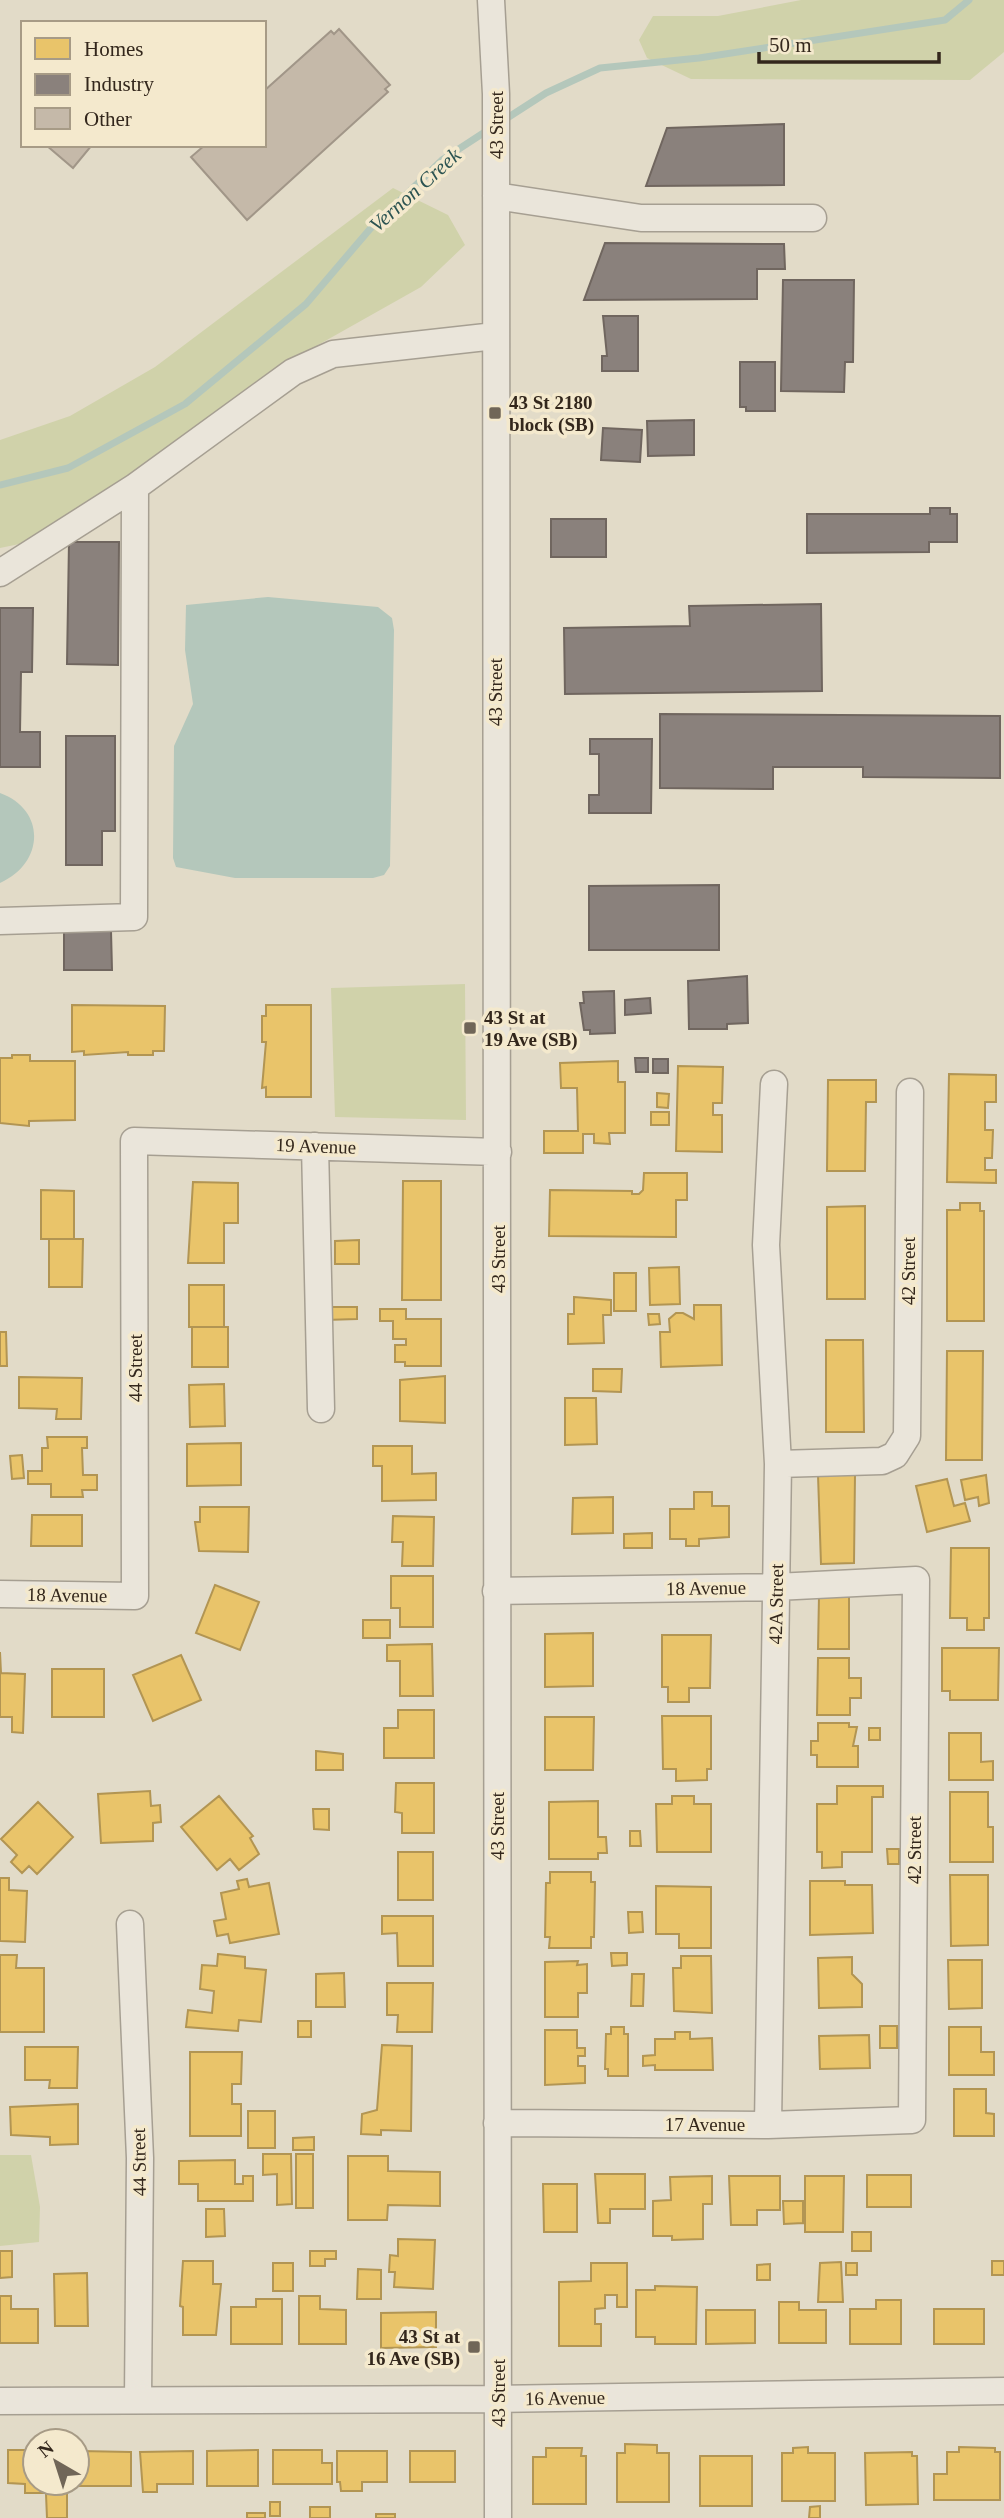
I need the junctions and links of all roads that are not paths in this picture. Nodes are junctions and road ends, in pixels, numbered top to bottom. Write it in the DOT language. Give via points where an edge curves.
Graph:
graph roads {
  1 [pos="491,0"];
  2 [pos="496,196"];
  3 [pos="813,218"];
  4 [pos="495,336"];
  5 [pos="135,487"];
  6 [pos="0,573"];
  7 [pos="0,921"];
  8 [pos="774,1084"];
  9 [pos="909,1092"];
  10 [pos="134,1141"];
  11 [pos="315,1146"];
  12 [pos="498,1152"];
  13 [pos="321,1409"];
  14 [pos="778,1464"];
  15 [pos="916,1580"];
  16 [pos="776,1587"];
  17 [pos="496,1591"];
  18 [pos="0,1594"];
  19 [pos="135,1596"];
  20 [pos="130,1923"];
  21 [pos="912,2120"];
  22 [pos="497,2123"];
  23 [pos="768,2124"];
  24 [pos="1004,2391"];
  25 [pos="498,2399"];
  26 [pos="138,2400"];
  27 [pos="0,2401"];
  28 [pos="498,2518"];
  1 -- 2 [label="street, 43 Street"];
  2 -- 3 [label="street" via="641,218"];
  2 -- 4 [label="street, 43 Street"];
  4 -- 5 [label="street" via="333,354 293,372"];
  4 -- 12 [label="street, 43 Street"];
  5 -- 6 [label="street"];
  5 -- 7 [label="street" via="134,916"];
  8 -- 14 [label="street, 42A Street" via="766,1245"];
  9 -- 14 [label="street, 42 Street" via="907,1436 895,1455 881,1461"];
  10 -- 11 [label="street, 19 Avenue"];
  10 -- 19 [label="street, 44 Street"];
  11 -- 12 [label="street, 19 Avenue"];
  11 -- 13 [label="street"];
  12 -- 17 [label="street, 43 Street"];
  14 -- 16 [label="street, 42A Street"];
  15 -- 16 [label="street, 18 Avenue"];
  15 -- 21 [label="street, 42 Street"];
  16 -- 17 [label="street, 18 Avenue"];
  16 -- 23 [label="street, 42A Street"];
  17 -- 22 [label="street, 43 Street"];
  18 -- 19 [label="street, 18 Avenue"];
  20 -- 26 [label="street, 44 Street" via="140,2158"];
  21 -- 23 [label="street, 17 Avenue"];
  22 -- 23 [label="street, 17 Avenue"];
  22 -- 25 [label="street, 43 Street"];
  24 -- 25 [label="street, 16 Avenue"];
  25 -- 26 [label="street, 16 Avenue"];
  25 -- 28 [label="street, 43 Street"];
  26 -- 27 [label="street, 16 Avenue"];
}
